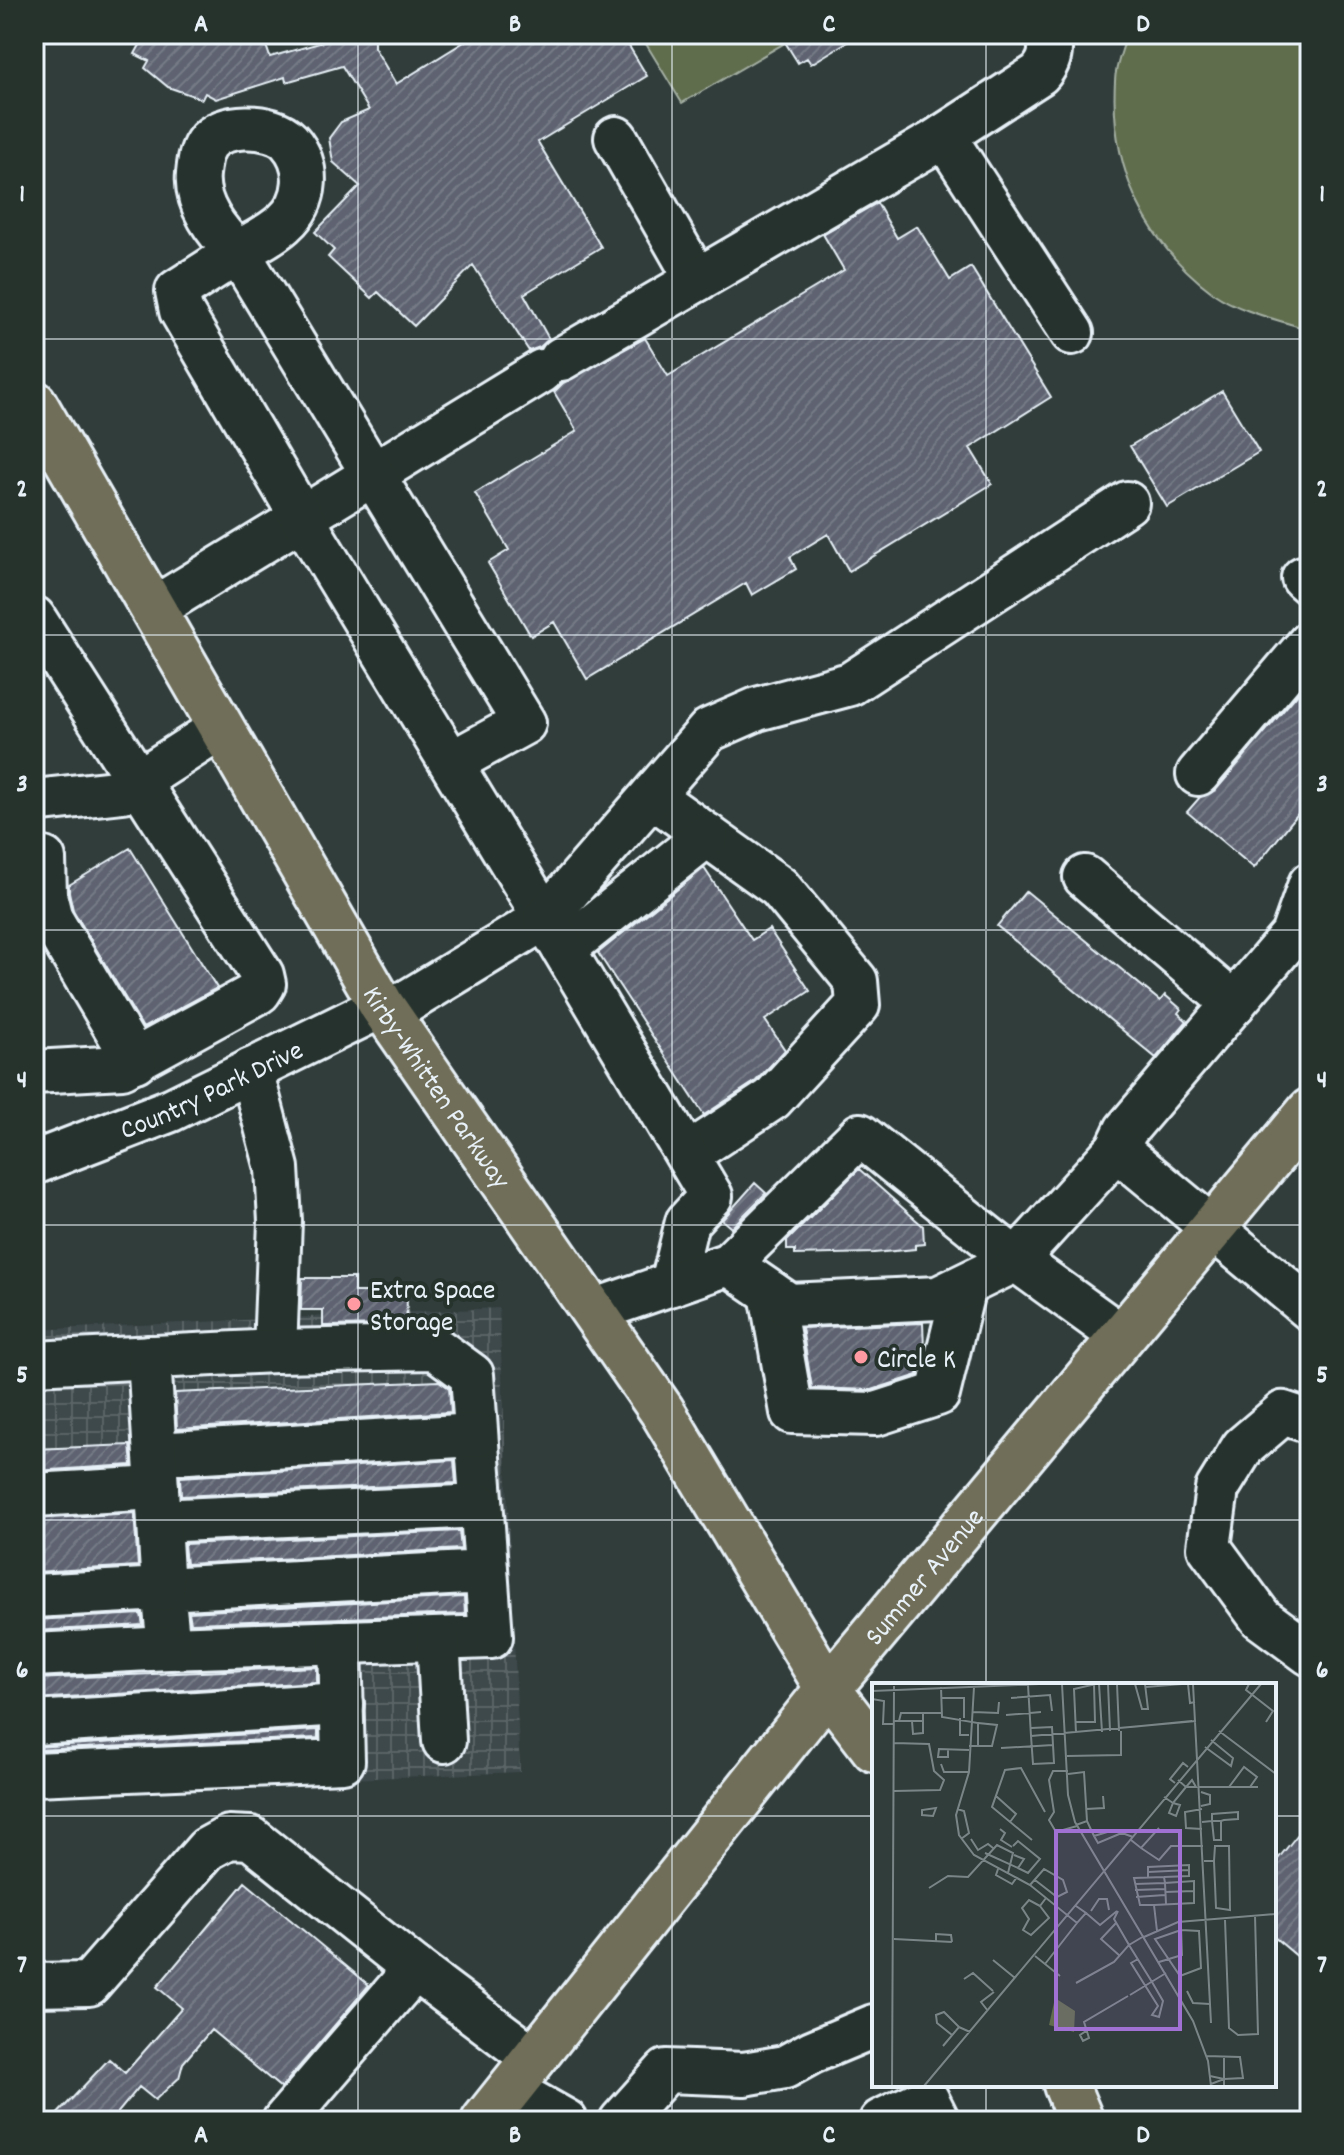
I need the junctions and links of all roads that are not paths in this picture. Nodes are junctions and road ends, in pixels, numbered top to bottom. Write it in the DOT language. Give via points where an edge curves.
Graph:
graph roads {
  1 [pos="1047,34"];
  2 [pos="944,136"];
  3 [pos="616,138"];
  4 [pos="697,280"];
  5 [pos="1072,333"];
  6 [pos="34,403"];
  7 [pos="376,473"];
  8 [pos="1127,503"];
  9 [pos="302,518"];
  10 [pos="153,609"];
  11 [pos="34,618"];
  12 [pos="1310,642"];
  13 [pos="221,728"];
  14 [pos="451,763"];
  15 [pos="1198,774"];
  16 [pos="141,781"];
  17 [pos="652,796"];
  18 [pos="34,801"];
  19 [pos="707,835"];
  20 [pos="44,859"];
  21 [pos="1085,877"];
  22 [pos="1310,884"];
  23 [pos="554,933"];
  24 [pos="1234,1004"];
  25 [pos="384,1010"];
  26 [pos="135,1061"];
  27 [pos="251,1070"];
  28 [pos="34,1072"];
  29 [pos="1310,1111"];
  30 [pos="1117,1149"];
  31 [pos="687,1155"];
  32 [pos="34,1163"];
  33 [pos="1213,1227"];
  34 [pos="1016,1260"];
  35 [pos="729,1264"];
  36 [pos="672,1284"];
  37 [pos="964,1287"];
  38 [pos="771,1293"];
  39 [pos="1310,1309"];
  40 [pos="593,1311"];
  41 [pos="1121,1336"];
  42 [pos="275,1351"];
  43 [pos="149,1357"];
  44 [pos="34,1363"];
  45 [pos="1310,1422"];
  46 [pos="476,1435"];
  47 [pos="157,1487"];
  48 [pos="34,1495"];
  49 [pos="481,1506"];
  50 [pos="486,1572"];
  51 [pos="163,1589"];
  52 [pos="34,1596"];
  53 [pos="438,1639"];
  54 [pos="340,1642"];
  55 [pos="169,1648"];
  56 [pos="1310,1654"];
  57 [pos="34,1655"];
  58 [pos="828,1689"];
  59 [pos="342,1704"];
  60 [pos="34,1723"];
  61 [pos="444,1741"];
  62 [pos="872,1746"];
  63 [pos="34,1774"];
  64 [pos="415,1969"];
  65 [pos="34,1985"];
  66 [pos="872,2027"];
  67 [pos="1067,2087"];
  68 [pos="509,2089"];
  69 [pos="929,2102"];
  70 [pos="284,2121"];
  71 [pos="566,2121"];
  72 [pos="621,2121"];
  73 [pos="881,2121"];
  74 [pos="1081,2121"];
  1 -- 2 [label="street" via="1051,50 1039,74"];
  2 -- 4 [label="street"];
  2 -- 5 [label="street"];
  3 -- 4 [label="street"];
  4 -- 7 [label="street"];
  6 -- 10 [label="main road, Kirby-Whitten Parkway"];
  7 -- 9 [label="street"];
  7 -- 9 [label="street" via="238,252 177,291 177,301"];
  7 -- 14 [label="street" via="524,723"];
  8 -- 17 [label="street" via="850,684 757,709 709,730"];
  9 -- 10 [label="street"];
  9 -- 14 [label="street"];
  10 -- 13 [label="main road, Kirby-Whitten Parkway"];
  11 -- 16 [label="street"];
  12 -- 15 [label="street"];
  13 -- 16 [label="street"];
  13 -- 25 [label="main road, Kirby-Whitten Parkway"];
  14 -- 23 [label="street"];
  16 -- 18 [label="street" via="105,796"];
  16 -- 26 [label="street" via="264,984 259,992"];
  17 -- 19 [label="street"];
  17 -- 23 [label="street"];
  19 -- 23 [label="street"];
  19 -- 31 [label="street" via="779,887 856,981 858,1005 772,1099"];
  20 -- 26 [label="street" via="51,919"];
  21 -- 24 [label="street"];
  22 -- 24 [label="street" via="1292,935"];
  23 -- 25 [label="street, Country Park Drive"];
  23 -- 31 [label="street"];
  24 -- 30 [label="street" via="1126,1130"];
  25 -- 27 [label="street, Country Park Drive"];
  25 -- 40 [label="main road, Kirby-Whitten Parkway"];
  26 -- 28 [label="street" via="96,1071"];
  27 -- 32 [label="street, Country Park Drive" via="171,1110"];
  27 -- 42 [label="street" via="277,1168"];
  29 -- 33 [label="main road, Summer Avenue"];
  30 -- 33 [label="street"];
  30 -- 34 [label="street"];
  31 -- 36 [label="street" via="711,1196 687,1222"];
  33 -- 39 [label="street"];
  33 -- 41 [label="main road, Summer Avenue"];
  34 -- 35 [label="street" via="860,1135"];
  34 -- 37 [label="street"];
  34 -- 41 [label="street"];
  35 -- 36 [label="street"];
  35 -- 38 [label="street"];
  36 -- 40 [label="street"];
  37 -- 38 [label="street" via="938,1298 789,1305"];
  37 -- 38 [label="street" via="938,1394 876,1414 792,1412"];
  40 -- 58 [label="main road, Kirby-Whitten Parkway" via="662,1411"];
  41 -- 58 [label="main road, Summer Avenue"];
  42 -- 43 [label="street"];
  42 -- 46 [label="street" via="435,1348 472,1375"];
  43 -- 44 [label="street"];
  43 -- 47 [label="street"];
  45 -- 56 [label="street" via="1283,1413 1243,1447 1217,1489 1209,1547 1261,1618"];
  46 -- 47 [label="street"];
  46 -- 49 [label="street"];
  47 -- 48 [label="street"];
  47 -- 49 [label="street"];
  47 -- 51 [label="street"];
  49 -- 50 [label="street"];
  50 -- 51 [label="street"];
  50 -- 53 [label="street" via="491,1637"];
  51 -- 52 [label="street"];
  51 -- 55 [label="street"];
  53 -- 54 [label="street"];
  53 -- 61 [label="street"];
  54 -- 55 [label="street"];
  54 -- 59 [label="street"];
  55 -- 57 [label="street"];
  58 -- 62 [label="main road, Kirby-Whitten Parkway"];
  58 -- 68 [label="main road, Summer Avenue"];
  59 -- 60 [label="street"];
  59 -- 63 [label="street" via="343,1761"];
  64 -- 65 [label="street" via="251,1838 229,1837 207,1849 89,1984"];
  64 -- 68 [label="street"];
  64 -- 70 [label="street"];
  66 -- 72 [label="street" via="785,2067 744,2074 666,2071"];
  67 -- 74 [label="main road"];
  68 -- 71 [label="street"];
  69 -- 73 [label="street"];
}
